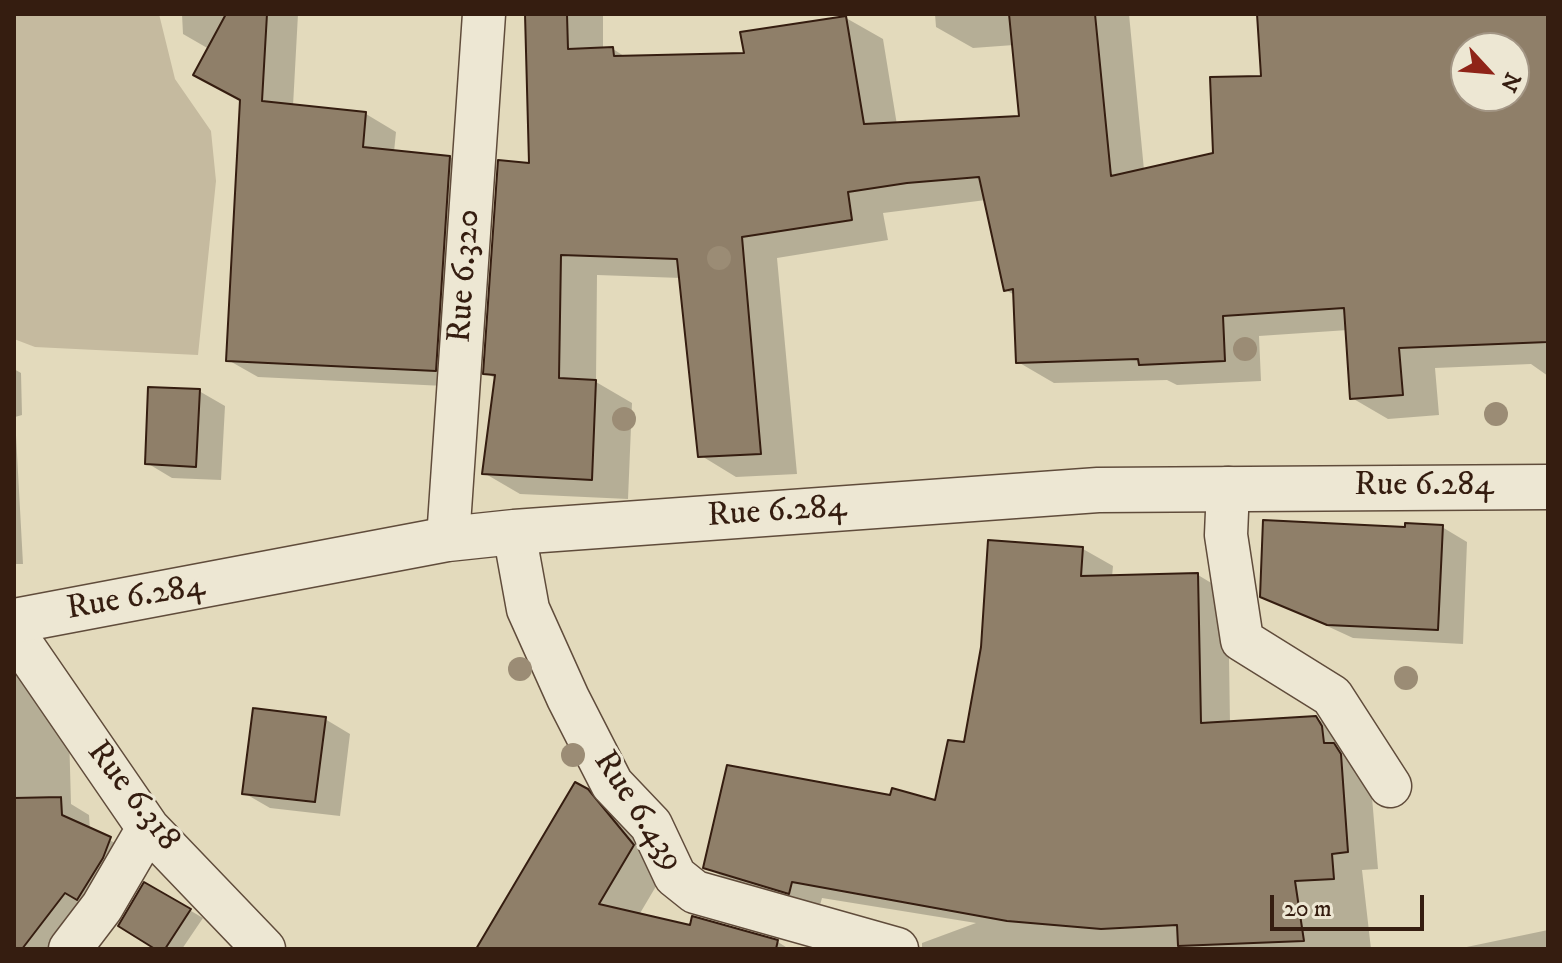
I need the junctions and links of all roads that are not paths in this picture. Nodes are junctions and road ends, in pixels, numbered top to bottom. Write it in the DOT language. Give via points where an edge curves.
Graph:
graph roads {
  1 [pos="484,14"];
  2 [pos="1548,487"];
  3 [pos="1228,488"];
  4 [pos="514,532"];
  5 [pos="448,539"];
  6 [pos="14,621"];
  7 [pos="14,633"];
  8 [pos="1390,786"];
  9 [pos="148,828"];
  10 [pos="70,949"];
  11 [pos="264,949"];
  12 [pos="897,949"];
  1 -- 5 [label="street, Rue 6.320"];
  2 -- 3 [label="street, Rue 6.284"];
  3 -- 4 [label="street, Rue 6.284" via="1098,490"];
  3 -- 8 [label="street" via="1226,535 1242,640 1332,696"];
  4 -- 5 [label="street, Rue 6.284"];
  4 -- 12 [label="street, Rue 6.439" via="528,609 568,698 612,784 651,825 675,876 695,892"];
  5 -- 6 [label="street, Rue 6.284"];
  7 -- 9 [label="street, Rue 6.318"];
  9 -- 10 [label="street" via="102,907"];
  9 -- 11 [label="street, Rue 6.318"];
}
